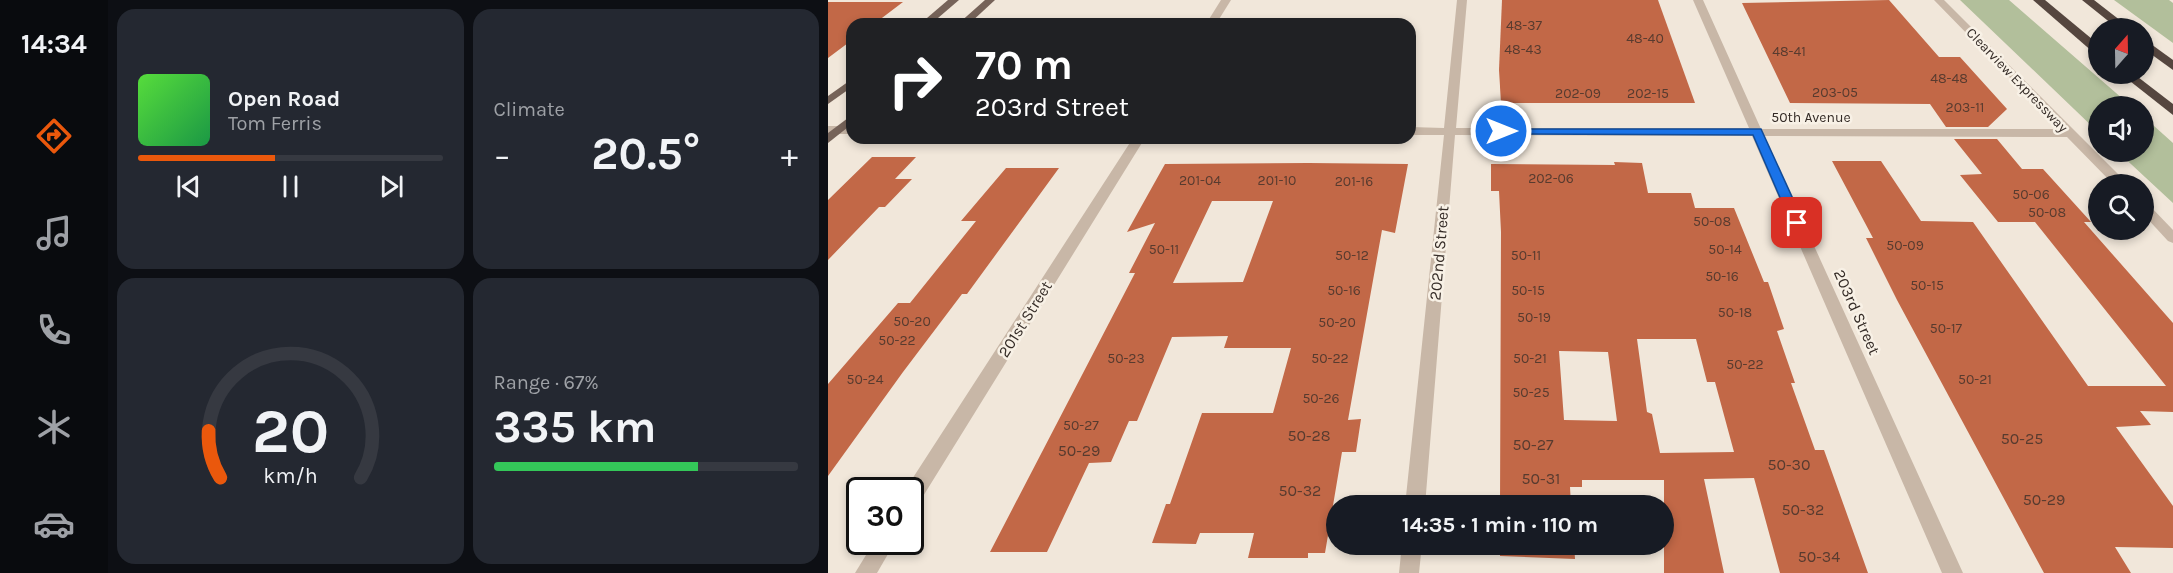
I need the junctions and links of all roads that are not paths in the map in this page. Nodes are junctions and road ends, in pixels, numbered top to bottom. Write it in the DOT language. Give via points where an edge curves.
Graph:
graph roads {
  1 [pos="954,0"];
  2 [pos="990,0"];
  3 [pos="1226,0"];
  4 [pos="1462,0"];
  5 [pos="1698,0"];
  6 [pos="1939,0"];
  7 [pos="2038,0"];
  8 [pos="2087,0"];
  9 [pos="932,18"];
  10 [pos="970,18"];
  11 [pos="1215,18"];
  12 [pos="2111,18"];
  13 [pos="2088,42"];
  14 [pos="2154,51"];
  15 [pos="2173,66"];
  16 [pos="2139,84"];
  17 [pos="846,87"];
  18 [pos="828,101"];
  19 [pos="2173,111"];
  20 [pos="846,122"];
  21 [pos="846,131"];
  22 [pos="1416,131"];
  23 [pos="1450,131"];
  24 [pos="1757,132"];
  25 [pos="831,133"];
  26 [pos="2068,133"];
  27 [pos="1135,144"];
  28 [pos="2110,174"];
  29 [pos="2154,218"];
  30 [pos="2173,238"];
  31 [pos="924,478"];
  32 [pos="1416,495"];
  33 [pos="877,555"];
  34 [pos="1411,555"];
  35 [pos="865,573"];
  36 [pos="1409,573"];
  37 [pos="1953,573"];
  1 -- 9 [label="main road"];
  2 -- 10 [label="main road"];
  3 -- 11 [label="street"];
  4 -- 23 [label="street, 202nd Street"];
  5 -- 24 [label="street, 203rd Street"];
  6 -- 26 [label="street, Clearview Expressway"];
  7 -- 13 [label="highway"];
  8 -- 12 [label="highway"];
  14 -- 15 [label="highway"];
  16 -- 19 [label="highway"];
  17 -- 18 [label="main road"];
  20 -- 25 [label="main road"];
  21 -- 25 [label="street"];
  22 -- 23 [label="street, 50th Avenue"];
  23 -- 24 [label="street, 50th Avenue"];
  23 -- 32 [label="street, 202nd Street"];
  24 -- 26 [label="street, 50th Avenue"];
  24 -- 37 [label="street, 203rd Street"];
  26 -- 28 [label="street, Clearview Expressway"];
  27 -- 31 [label="street, 201st Street"];
  29 -- 30 [label="street"];
  33 -- 35 [label="street"];
  34 -- 36 [label="street"];
}
